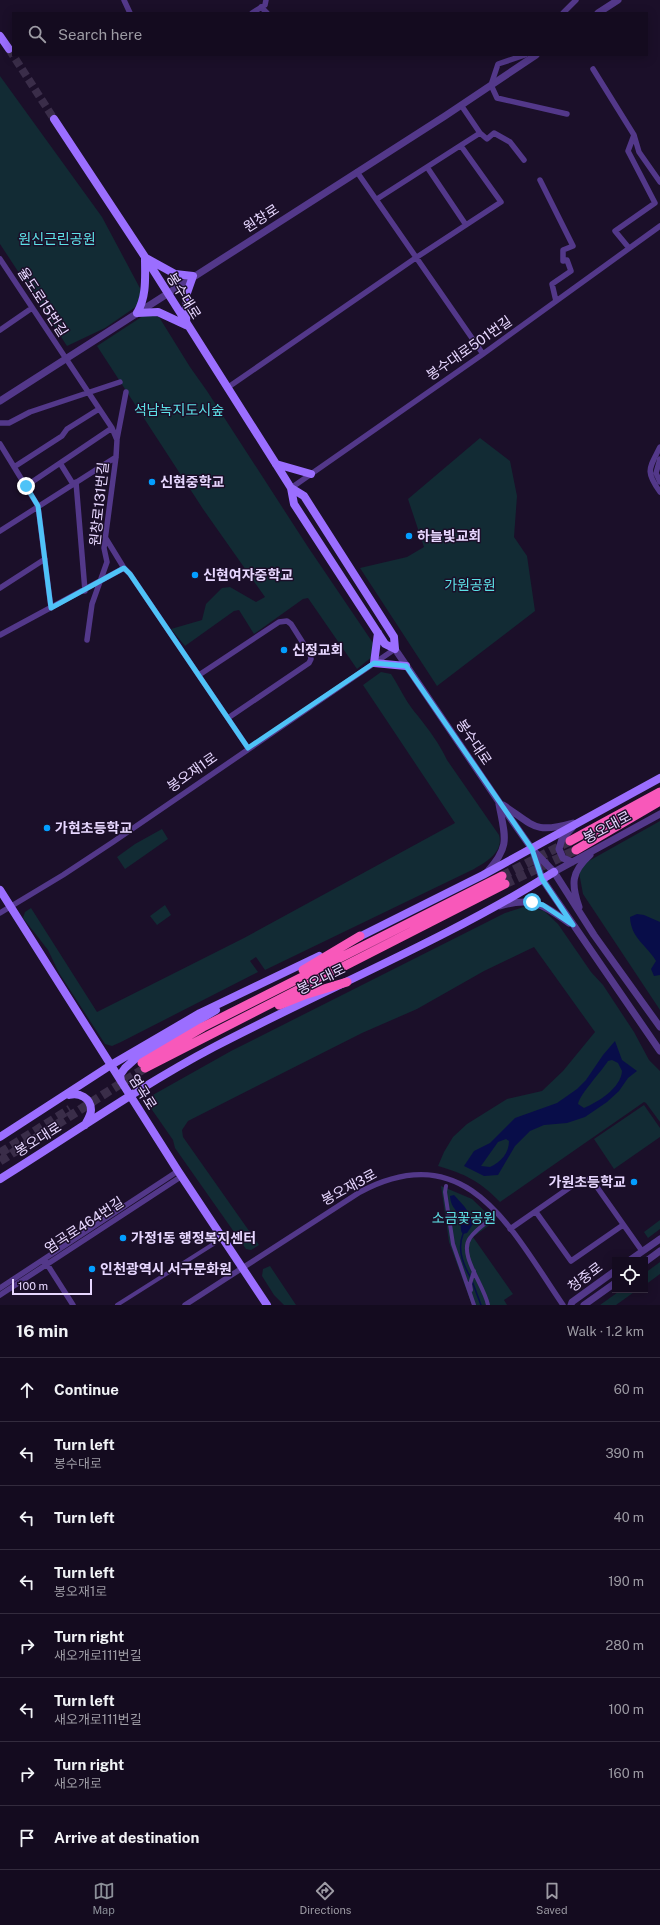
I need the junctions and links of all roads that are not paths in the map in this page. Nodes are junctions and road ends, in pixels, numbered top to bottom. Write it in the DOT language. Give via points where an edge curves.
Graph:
graph roads {
  1 [pos="124,0"];
  2 [pos="266,0"];
  3 [pos="576,0"];
  4 [pos="618,0"];
  5 [pos="262,7"];
  6 [pos="130,12"];
  7 [pos="254,12"];
  8 [pos="266,12"];
  9 [pos="564,12"];
  10 [pos="600,12"];
  11 [pos="0,36"];
  12 [pos="9,49"];
  13 [pos="522,56"];
  14 [pos="535,56"];
  15 [pos="593,69"];
  16 [pos="491,86"];
  17 [pos="461,105"];
  18 [pos="567,114"];
  19 [pos="54,119"];
  20 [pos="480,133"];
  21 [pos="634,135"];
  22 [pos="460,146"];
  23 [pos="524,160"];
  24 [pos="427,167"];
  25 [pos="357,172"];
  26 [pos="540,180"];
  27 [pos="660,182"];
  28 [pos="378,199"];
  29 [pos="466,225"];
  30 [pos="660,226"];
  31 [pos="629,248"];
  32 [pos="145,257"];
  33 [pos="416,257"];
  34 [pos="0,259"];
  35 [pos="193,276"];
  36 [pos="167,293"];
  37 [pos="556,301"];
  38 [pos="32,308"];
  39 [pos="137,312"];
  40 [pos="186,324"];
  41 [pos="0,330"];
  42 [pos="483,354"];
  43 [pos="66,359"];
  44 [pos="120,382"];
  45 [pos="227,388"];
  46 [pos="126,392"];
  47 [pos="88,393"];
  48 [pos="0,401"];
  49 [pos="99,409"];
  50 [pos="0,423"];
  51 [pos="112,428"];
  52 [pos="117,440"];
  53 [pos="0,444"];
  54 [pos="660,447"];
  55 [pos="116,457"];
  56 [pos="660,459"];
  57 [pos="60,463"];
  58 [pos="276,464"];
  59 [pos="14,467"];
  60 [pos="311,474"];
  61 [pos="660,482"];
  62 [pos="75,483"];
  63 [pos="26,486"];
  64 [pos="291,488"];
  65 [pos="660,492"];
  66 [pos="38,506"];
  67 [pos="0,531"];
  68 [pos="105,536"];
  69 [pos="45,559"];
  70 [pos="124,568"];
  71 [pos="100,582"];
  72 [pos="0,588"];
  73 [pos="85,590"];
  74 [pos="51,608"];
  75 [pos="378,633"];
  76 [pos="0,635"];
  77 [pos="87,640"];
  78 [pos="395,648"];
  79 [pos="374,663"];
  80 [pos="406,666"];
  81 [pos="199,675"];
  82 [pos="228,718"];
  83 [pos="248,748"];
  84 [pos="660,778"];
  85 [pos="660,792"];
  86 [pos="660,801"];
  87 [pos="499,802"];
  88 [pos="660,814"];
  89 [pos="587,820"];
  90 [pos="572,828"];
  91 [pos="570,840"];
  92 [pos="599,847"];
  93 [pos="532,849"];
  94 [pos="576,850"];
  95 [pos="572,862"];
  96 [pos="554,872"];
  97 [pos="483,876"];
  98 [pos="542,879"];
  99 [pos="0,890"];
  100 [pos="10,906"];
  101 [pos="487,910"];
  102 [pos="0,913"];
  103 [pos="583,918"];
  104 [pos="573,925"];
  105 [pos="360,936"];
  106 [pos="347,982"];
  107 [pos="237,996"];
  108 [pos="203,1027"];
  109 [pos="660,1028"];
  110 [pos="217,1031"];
  111 [pos="660,1051"];
  112 [pos="111,1065"];
  113 [pos="121,1081"];
  114 [pos="62,1097"];
  115 [pos="131,1097"];
  116 [pos="84,1126"];
  117 [pos="0,1137"];
  118 [pos="180,1174"];
  119 [pos="0,1179"];
  120 [pos="446,1186"];
  121 [pos="536,1212"];
  122 [pos="494,1218"];
  123 [pos="623,1225"];
  124 [pos="510,1229"];
  125 [pos="660,1239"];
  126 [pos="215,1243"];
  127 [pos="642,1251"];
  128 [pos="660,1251"];
  129 [pos="634,1257"];
  130 [pos="648,1260"];
  131 [pos="45,1261"];
  132 [pos="243,1268"];
  133 [pos="474,1271"];
  134 [pos="612,1273"];
  135 [pos="612,1285"];
  136 [pos="0,1288"];
  137 [pos="0,1295"];
  138 [pos="473,1304"];
  139 [pos="73,1305"];
  140 [pos="117,1305"];
  141 [pos="185,1305"];
  142 [pos="267,1305"];
  143 [pos="488,1305"];
  144 [pos="563,1305"];
  145 [pos="570,1305"];
  146 [pos="584,1305"];
  1 -- 6 [label="street"];
  2 -- 5 [label="street"];
  3 -- 9 [label="street"];
  4 -- 10 [label="street"];
  5 -- 7 [label="street"];
  5 -- 8 [label="street"];
  11 -- 12 [label="main road"];
  13 -- 16 [label="street" via="498,64"];
  14 -- 16 [label="street, 원창로"];
  15 -- 21 [label="street"];
  16 -- 17 [label="street, 원창로"];
  16 -- 18 [label="street" via="497,98"];
  17 -- 20 [label="street"];
  17 -- 25 [label="street, 원창로"];
  19 -- 32 [label="main road, 봉수대로"];
  20 -- 22 [label="street"];
  20 -- 23 [label="street" via="487,139 494,133 510,142"];
  21 -- 27 [label="street" via="639,152"];
  21 -- 31 [label="street" via="628,151 655,203 615,231"];
  22 -- 24 [label="street"];
  22 -- 29 [label="street" via="501,202"];
  24 -- 28 [label="street"];
  24 -- 29 [label="street"];
  25 -- 28 [label="street"];
  25 -- 35 [label="street, 원창로"];
  26 -- 37 [label="street" via="573,246 563,250 563,261 567,260 571,271 552,284"];
  28 -- 33 [label="street"];
  29 -- 33 [label="street"];
  30 -- 31 [label="street, 봉수대로501번길"];
  31 -- 37 [label="street, 봉수대로501번길"];
  32 -- 35 [label="main road" via="175,274"];
  32 -- 36 [label="main road, 봉수대로"];
  32 -- 39 [label="main road" via="145,295"];
  33 -- 42 [label="street"];
  33 -- 45 [label="street"];
  34 -- 38 [label="street, 율도로15번길"];
  35 -- 36 [label="street, 원창로"];
  35 -- 40 [label="main road" via="186,293"];
  36 -- 39 [label="street, 원창로"];
  36 -- 40 [label="main road, 봉수대로"];
  37 -- 42 [label="street, 봉수대로501번길"];
  38 -- 41 [label="street"];
  38 -- 43 [label="street, 율도로15번길"];
  39 -- 40 [label="main road" via="158,312"];
  39 -- 43 [label="street, 원창로"];
  40 -- 45 [label="main road, 봉수대로"];
  42 -- 60 [label="street, 봉수대로501번길"];
  43 -- 47 [label="street, 원창로131번길"];
  43 -- 48 [label="street, 원창로"];
  44 -- 47 [label="street"];
  45 -- 58 [label="main road, 봉수대로"];
  46 -- 52 [label="street, 원창로131번길"];
  47 -- 49 [label="street, 원창로131번길"];
  47 -- 50 [label="street" via="30,412 9,423"];
  49 -- 51 [label="street, 원창로131번길"];
  49 -- 59 [label="street"];
  51 -- 52 [label="street, 원창로131번길"];
  51 -- 57 [label="street"];
  52 -- 55 [label="street, 원창로131번길"];
  53 -- 59 [label="street"];
  54 -- 65 [label="street" via="649,474"];
  55 -- 62 [label="street"];
  55 -- 68 [label="street, 원창로131번길"];
  56 -- 61 [label="street" via="656,473"];
  57 -- 62 [label="street"];
  57 -- 63 [label="street"];
  58 -- 60 [label="main road"];
  58 -- 64 [label="main road, 봉수대로"];
  59 -- 63 [label="street"];
  60 -- 64 [label="street, 봉수대로501번길"];
  62 -- 66 [label="street"];
  62 -- 73 [label="street"];
  63 -- 66 [label="street"];
  64 -- 75 [label="main road, 봉수대로" via="294,504"];
  64 -- 78 [label="main road, 봉수대로" via="304,496 394,637"];
  66 -- 67 [label="street"];
  66 -- 69 [label="street"];
  68 -- 70 [label="street"];
  68 -- 71 [label="street, 원창로131번길" via="107,562"];
  69 -- 72 [label="street"];
  69 -- 74 [label="street"];
  70 -- 71 [label="street"];
  70 -- 81 [label="street"];
  71 -- 73 [label="street"];
  71 -- 77 [label="street, 원창로131번길" via="92,604"];
  73 -- 74 [label="street"];
  74 -- 76 [label="street"];
  75 -- 78 [label="main road, 봉수대로" via="385,644"];
  75 -- 79 [label="main road"];
  78 -- 79 [label="street, 봉오재1로"];
  78 -- 80 [label="street, 봉수대로"];
  79 -- 80 [label="main road"];
  79 -- 83 [label="street, 봉오재1로"];
  80 -- 87 [label="street, 봉수대로"];
  81 -- 82 [label="street"];
  81 -- 82 [label="street" via="279,622 291,624 310,654 309,663"];
  82 -- 83 [label="street"];
  83 -- 100 [label="street, 봉오재1로" via="100,850"];
  84 -- 89 [label="main road, 봉오대로"];
  85 -- 91 [label="highway, 봉오대로"];
  86 -- 94 [label="highway, 봉오대로"];
  87 -- 89 [label="street" via="532,825 546,830"];
  87 -- 93 [label="street, 봉수대로"];
  87 -- 97 [label="street" via="504,846 498,860"];
  88 -- 92 [label="street, 봉오대로"];
  89 -- 90 [label="main road, 봉오대로"];
  90 -- 93 [label="main road, 봉오대로"];
  90 -- 95 [label="street" via="562,839 559,849 563,858"];
  92 -- 95 [label="street, 봉오대로"];
  92 -- 103 [label="street" via="584,860 574,876 576,897"];
  93 -- 96 [label="street, 봉수대로"];
  93 -- 97 [label="main road, 봉오대로"];
  93 -- 98 [label="street, 봉수대로"];
  95 -- 96 [label="street, 봉오대로"];
  96 -- 98 [label="main road, 봉오대로"];
  96 -- 103 [label="street, 봉수대로"];
  97 -- 105 [label="main road, 봉오대로"];
  98 -- 101 [label="main road, 봉오대로"];
  98 -- 104 [label="street, 봉수대로"];
  99 -- 100 [label="main road, 염곡로"];
  100 -- 102 [label="street, 봉오재1로"];
  100 -- 112 [label="main road, 염곡로"];
  101 -- 104 [label="street" via="513,902 532,902 548,908"];
  101 -- 106 [label="main road, 봉오대로" via="434,940"];
  103 -- 109 [label="street, 봉수대로"];
  104 -- 111 [label="street, 봉수대로"];
  105 -- 107 [label="main road, 봉오대로"];
  105 -- 108 [label="highway" via="276,987"];
  106 -- 110 [label="highway" via="304,995"];
  106 -- 115 [label="main road, 봉오대로" via="214,1048"];
  107 -- 112 [label="main road, 봉오대로" via="200,1013"];
  107 -- 113 [label="main road" via="135,1059 120,1075"];
  108 -- 110 [label="highway, 봉오대로" via="143,1066"];
  108 -- 110 [label="highway, 봉오대로" via="504,880"];
  112 -- 113 [label="main road, 염곡로"];
  112 -- 114 [label="main road, 봉오대로"];
  113 -- 115 [label="main road, 염곡로"];
  114 -- 116 [label="main road" via="74,1093 87,1100 91,1110"];
  114 -- 117 [label="main road, 봉오대로"];
  115 -- 116 [label="main road, 봉오대로"];
  115 -- 118 [label="main road, 염곡로"];
  116 -- 119 [label="main road, 봉오대로"];
  118 -- 131 [label="street, 염곡로464번길"];
  118 -- 132 [label="main road, 염곡로"];
  120 -- 138 [label="street" via="453,1244"];
  121 -- 123 [label="street" via="582,1179 587,1179 592,1180"];
  121 -- 123 [label="street" via="571,1261"];
  121 -- 124 [label="street"];
  122 -- 133 [label="street" via="470,1237 466,1244"];
  123 -- 127 [label="street"];
  124 -- 132 [label="street, 봉오재3로" via="485,1200 458,1182 424,1174 402,1176 381,1181 360,1192"];
  124 -- 144 [label="street, 봉오재3로"];
  125 -- 127 [label="street"];
  126 -- 140 [label="street"];
  127 -- 129 [label="street"];
  128 -- 130 [label="street"];
  131 -- 136 [label="street, 염곡로464번길"];
  131 -- 137 [label="street, 염곡로464번길"];
  131 -- 139 [label="street"];
  132 -- 141 [label="street, 봉오재3로"];
  132 -- 142 [label="main road, 염곡로"];
  133 -- 138 [label="street" via="470,1284"];
  133 -- 143 [label="street"];
  134 -- 145 [label="street, 청중로"];
  135 -- 146 [label="street, 청중로"];
}
